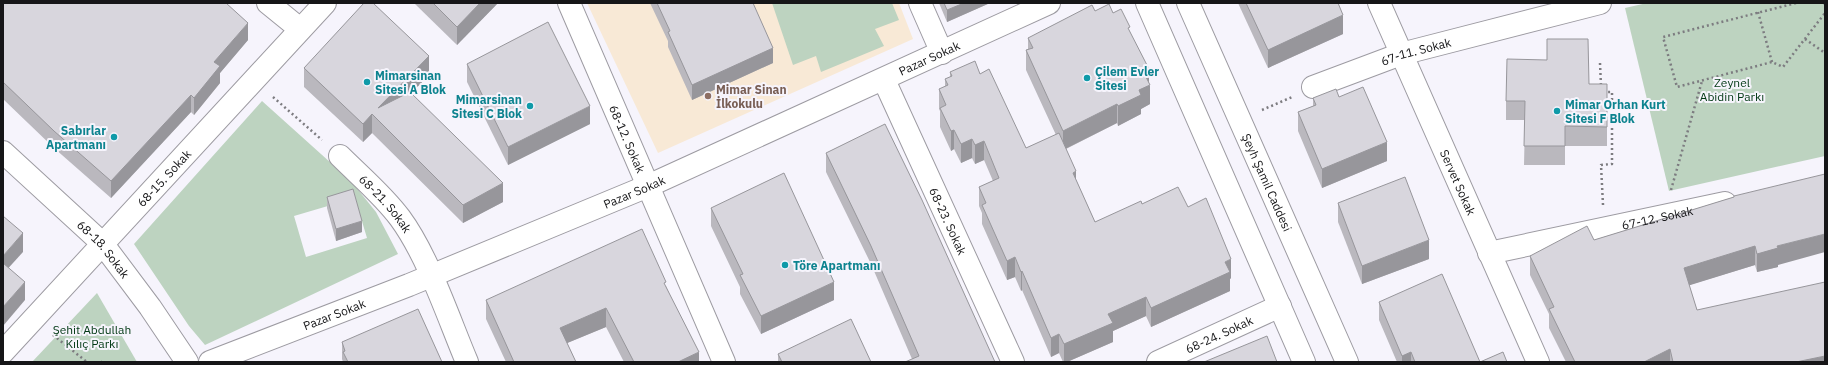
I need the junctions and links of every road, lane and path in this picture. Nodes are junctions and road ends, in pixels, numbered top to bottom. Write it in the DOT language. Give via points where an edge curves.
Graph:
graph roads {
  1 [pos="268,3"];
  2 [pos="325,3"];
  3 [pos="569,3"];
  4 [pos="920,3"];
  5 [pos="1049,3"];
  6 [pos="1147,3"];
  7 [pos="1188,3"];
  8 [pos="1379,3"];
  9 [pos="1600,3"];
  10 [pos="1796,3"];
  11 [pos="1758,12"];
  12 [pos="1825,13"];
  13 [pos="300,29"];
  14 [pos="1805,39"];
  15 [pos="942,53"];
  16 [pos="1825,53"];
  17 [pos="1401,54"];
  18 [pos="1772,62"];
  19 [pos="1600,63"];
  20 [pos="884,80"];
  21 [pos="254,81"];
  22 [pos="1702,81"];
  23 [pos="1314,88"];
  24 [pos="1239,120"];
  25 [pos="3,152"];
  26 [pos="340,156"];
  27 [pos="648,186"];
  28 [pos="1747,198"];
  29 [pos="1664,216"];
  30 [pos="1604,229"];
  31 [pos="102,243"];
  32 [pos="1489,253"];
  33 [pos="431,276"];
  34 [pos="1280,306"];
  35 [pos="33,319"];
  36 [pos="3,352"];
  37 [pos="87,362"];
  38 [pos="187,362"];
  39 [pos="210,362"];
  40 [pos="467,362"];
  41 [pos="724,362"];
  42 [pos="1013,362"];
  43 [pos="1158,362"];
  44 [pos="1304,362"];
  45 [pos="1347,362"];
  46 [pos="1538,362"];
  1 -- 13 [label="street"];
  2 -- 13 [label="street, 68-15. Sokak"];
  3 -- 27 [label="street, 68-12. Sokak"];
  4 -- 15 [label="street"];
  5 -- 15 [label="street, Pazar Sokak"];
  6 -- 34 [label="street"];
  7 -- 24 [label="street, Şeyh Şamil Caddesi"];
  8 -- 17 [label="street, Servet Sokak"];
  9 -- 17 [label="street, 67-11. Sokak"];
  10 -- 11 [label="path"];
  11 -- 18 [label="path"];
  11 -- 22 [label="path" via="1663,37 1676,87"];
  12 -- 14 [label="path"];
  13 -- 21 [label="street, 68-15. Sokak"];
  14 -- 16 [label="path"];
  14 -- 18 [label="path" via="1783,67"];
  15 -- 20 [label="street, Pazar Sokak"];
  17 -- 23 [label="street, 67-11. Sokak"];
  17 -- 32 [label="street, Servet Sokak"];
  18 -- 22 [label="path"];
  19 -- 30 [label="path" via="1602,92 1612,92 1612,164 1601,165"];
  20 -- 27 [label="street, Pazar Sokak"];
  20 -- 42 [label="street, 68-23. Sokak"];
  21 -- 26 [label="path"];
  21 -- 31 [label="street, 68-15. Sokak"];
  22 -- 29 [label="path"];
  23 -- 24 [label="path"];
  24 -- 45 [label="street, Şeyh Şamil Caddesi"];
  25 -- 31 [label="street, 68-18. Sokak"];
  26 -- 33 [label="street, 68-21. Sokak" via="400,218"];
  27 -- 33 [label="street, Pazar Sokak"];
  27 -- 41 [label="street, 68-12. Sokak"];
  28 -- 29 [label="street, 67-12. Sokak"];
  29 -- 30 [label="street, 67-12. Sokak"];
  30 -- 32 [label="street, 67-12. Sokak"];
  31 -- 35 [label="street, 68-15. Sokak"];
  31 -- 38 [label="street, 68-18. Sokak"];
  32 -- 46 [label="street, Servet Sokak"];
  33 -- 39 [label="street, Pazar Sokak"];
  33 -- 40 [label="street, 68-21. Sokak"];
  34 -- 43 [label="street, 68-24. Sokak"];
  34 -- 44 [label="street"];
  35 -- 36 [label="street, 68-15. Sokak"];
  35 -- 37 [label="path"];
}
